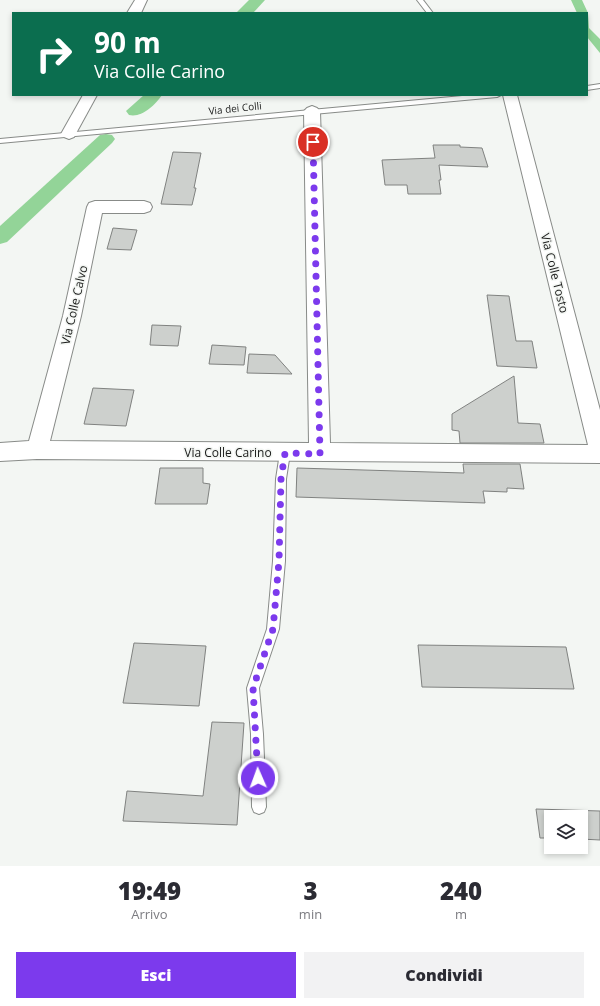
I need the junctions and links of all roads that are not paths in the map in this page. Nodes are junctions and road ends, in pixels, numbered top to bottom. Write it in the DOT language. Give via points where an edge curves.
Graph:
graph roads {
  1 [pos="141,0"];
  2 [pos="420,0"];
  3 [pos="135,12"];
  4 [pos="429,12"];
  5 [pos="600,86"];
  6 [pos="588,88"];
  7 [pos="89,96"];
  8 [pos="485,96"];
  9 [pos="510,96"];
  10 [pos="312,110"];
  11 [pos="69,134"];
  12 [pos="0,141"];
  13 [pos="144,207"];
  14 [pos="37,450"];
  15 [pos="600,451"];
  16 [pos="0,452"];
  17 [pos="285,453"];
  18 [pos="320,454"];
  19 [pos="600,454"];
  20 [pos="259,807"];
  1 -- 3 [label="street"];
  2 -- 4 [label="lane"];
  5 -- 6 [label="lane"];
  7 -- 11 [label="street"];
  8 -- 10 [label="lane, Via dei Colli"];
  9 -- 15 [label="street, Via Colle Tosto"];
  10 -- 11 [label="lane, Via dei Colli"];
  10 -- 18 [label="street"];
  11 -- 12 [label="lane, Via dei Colli"];
  13 -- 14 [label="street, Via Colle Calvo" via="95,207 72,316"];
  14 -- 16 [label="street, Via Colle Carino"];
  14 -- 17 [label="street, Via Colle Carino"];
  17 -- 18 [label="street, Via Colle Carino"];
  17 -- 20 [label="lane" via="281,479 279,561 273,629 253,688"];
  18 -- 19 [label="street, Via Colle Carino"];
}
